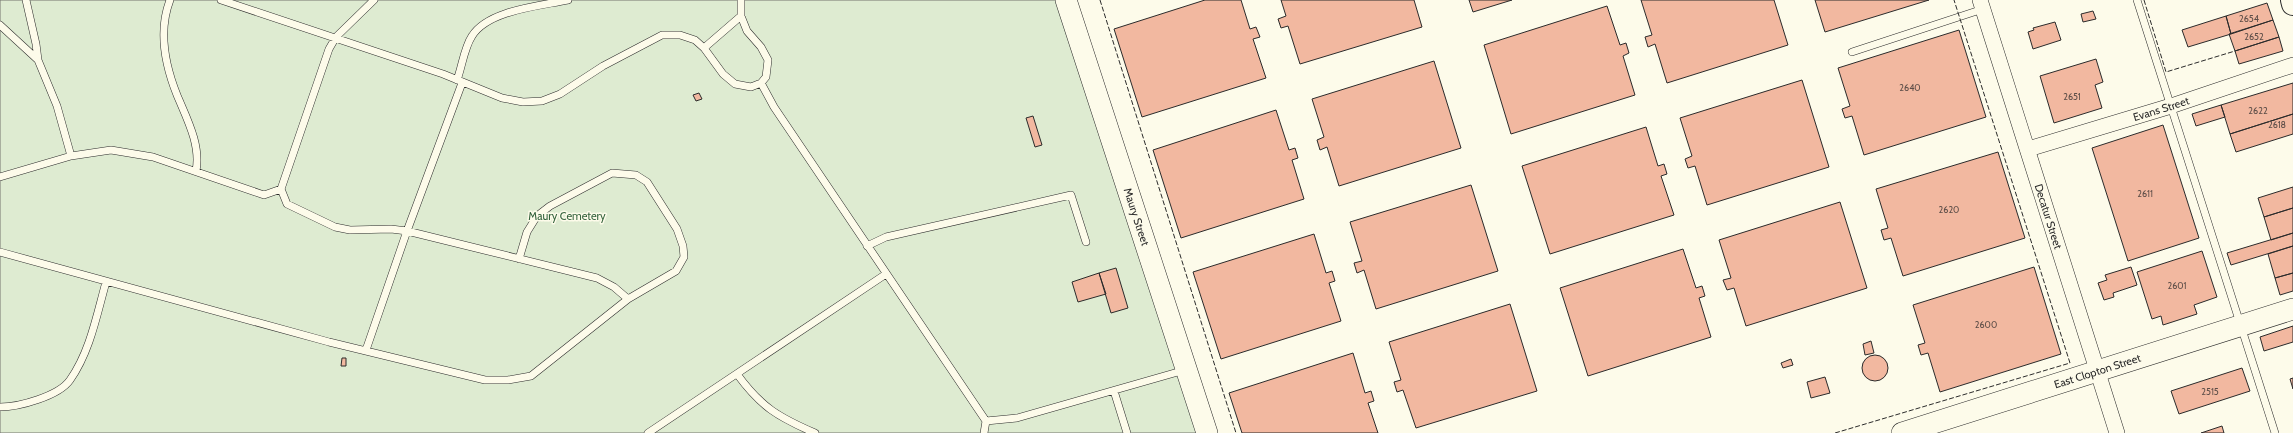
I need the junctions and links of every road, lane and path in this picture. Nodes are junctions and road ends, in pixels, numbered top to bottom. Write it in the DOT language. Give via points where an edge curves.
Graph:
graph roads {
  1 [pos="26,0"];
  2 [pos="170,0"];
  3 [pos="221,0"];
  4 [pos="374,0"];
  5 [pos="568,0"];
  6 [pos="741,0"];
  7 [pos="1066,0"];
  8 [pos="2137,0"];
  9 [pos="2292,0"];
  10 [pos="2293,4"];
  11 [pos="1982,5"];
  12 [pos="741,16"];
  13 [pos="0,25"];
  14 [pos="336,37"];
  15 [pos="704,48"];
  16 [pos="1852,52"];
  17 [pos="38,60"];
  18 [pos="2293,65"];
  19 [pos="460,81"];
  20 [pos="761,83"];
  21 [pos="2171,106"];
  22 [pos="2028,149"];
  23 [pos="71,156"];
  24 [pos="196,171"];
  25 [pos="0,177"];
  26 [pos="281,189"];
  27 [pos="407,231"];
  28 [pos="1086,242"];
  29 [pos="867,246"];
  30 [pos="0,252"];
  31 [pos="519,259"];
  32 [pos="886,274"];
  33 [pos="106,282"];
  34 [pos="628,299"];
  35 [pos="2293,309"];
  36 [pos="2241,325"];
  37 [pos="366,350"];
  38 [pos="1187,369"];
  39 [pos="2097,371"];
  40 [pos="737,374"];
  41 [pos="1114,391"];
  42 [pos="0,407"];
  43 [pos="986,421"];
  44 [pos="648,433"];
  45 [pos="815,433"];
  46 [pos="984,433"];
  47 [pos="1127,433"];
  48 [pos="1207,433"];
  49 [pos="1902,433"];
  50 [pos="2117,433"];
  51 [pos="2275,433"];
  1 -- 17 [label="lane"];
  2 -- 24 [label="lane" via="162,35 176,93 199,157"];
  3 -- 14 [label="lane"];
  4 -- 14 [label="lane"];
  5 -- 19 [label="lane" via="502,14 488,21 471,37"];
  6 -- 12 [label="lane"];
  7 -- 38 [label="street, Maury Street"];
  8 -- 21 [label="lane"];
  9 -- 10 [label="main road"];
  11 -- 16 [label="lane"];
  11 -- 22 [label="street, Decatur Street"];
  12 -- 15 [label="lane"];
  12 -- 20 [label="lane" via="747,30 768,60 766,77"];
  13 -- 17 [label="lane"];
  14 -- 19 [label="lane"];
  14 -- 26 [label="lane" via="329,49"];
  15 -- 19 [label="lane" via="694,40 680,35 662,35 603,66 560,94 542,101 523,102 502,98"];
  15 -- 20 [label="lane" via="723,74 735,84 751,88"];
  17 -- 23 [label="lane" via="57,106"];
  18 -- 21 [label="street, Evans Street"];
  19 -- 27 [label="lane"];
  20 -- 29 [label="lane" via="774,107"];
  21 -- 22 [label="street, Evans Street"];
  21 -- 36 [label="lane"];
  22 -- 39 [label="street, Decatur Street"];
  23 -- 24 [label="lane" via="111,150 130,152 153,156"];
  23 -- 25 [label="lane"];
  24 -- 26 [label="lane" via="264,195"];
  26 -- 27 [label="lane" via="287,204 335,227 350,230"];
  27 -- 31 [label="lane"];
  27 -- 37 [label="lane"];
  28 -- 29 [label="lane" via="1071,195 886,238"];
  29 -- 32 [label="lane"];
  30 -- 33 [label="lane"];
  31 -- 34 [label="lane" via="596,278 614,287"];
  31 -- 34 [label="lane" via="527,232 537,216 550,206 612,173 636,175 647,182 677,229 684,246 684,257 676,271"];
  32 -- 40 [label="lane"];
  32 -- 43 [label="lane"];
  33 -- 37 [label="lane"];
  33 -- 42 [label="lane" via="80,364 70,381 33,402"];
  34 -- 37 [label="lane" via="531,376 485,380"];
  35 -- 36 [label="street, East Clopton Street"];
  36 -- 39 [label="street, East Clopton Street"];
  36 -- 51 [label="lane"];
  38 -- 41 [label="lane"];
  38 -- 48 [label="street, Maury Street"];
  39 -- 49 [label="street, East Clopton Street"];
  39 -- 50 [label="street, Decatur Street"];
  40 -- 44 [label="lane"];
  40 -- 45 [label="lane" via="761,404"];
  41 -- 43 [label="lane" via="1017,418"];
  41 -- 47 [label="lane"];
  43 -- 46 [label="lane"];
}
